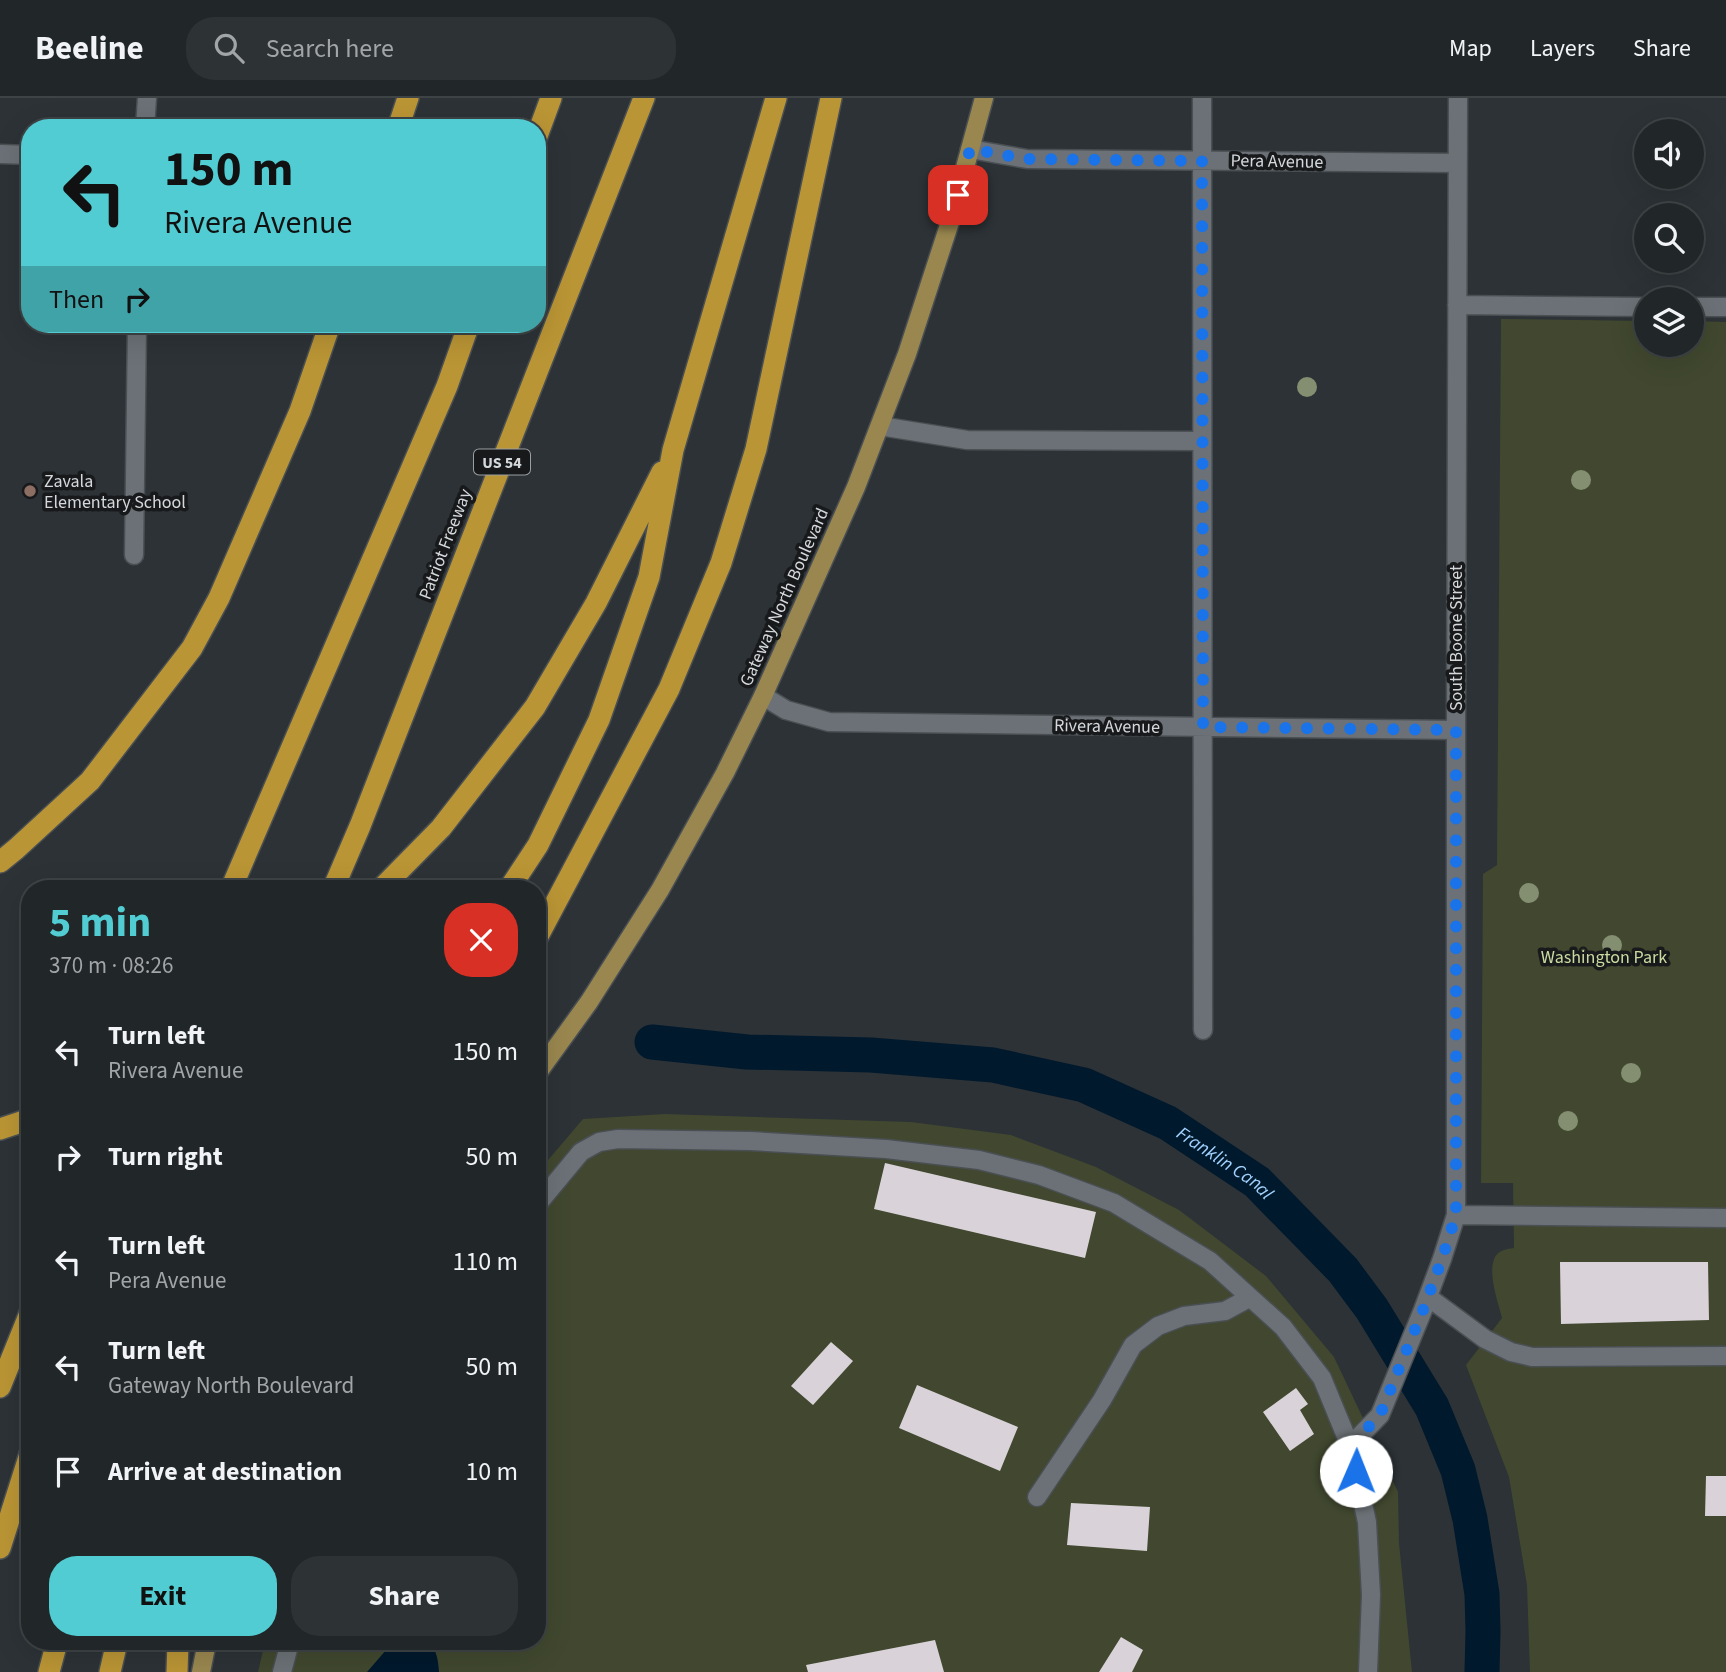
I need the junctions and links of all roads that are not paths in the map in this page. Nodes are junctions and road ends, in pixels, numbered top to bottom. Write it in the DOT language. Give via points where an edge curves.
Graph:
graph roads {
  1 [pos="147,98"];
  2 [pos="408,98"];
  3 [pos="551,98"];
  4 [pos="644,98"];
  5 [pos="776,98"];
  6 [pos="831,98"];
  7 [pos="984,98"];
  8 [pos="1202,98"];
  9 [pos="1458,98"];
  10 [pos="146,119"];
  11 [pos="401,119"];
  12 [pos="543,119"];
  13 [pos="970,149"];
  14 [pos="0,155"];
  15 [pos="21,155"];
  16 [pos="1202,161"];
  17 [pos="1457,163"];
  18 [pos="1457,305"];
  19 [pos="1634,307"];
  20 [pos="1704,307"];
  21 [pos="1726,307"];
  22 [pos="137,333"];
  23 [pos="327,333"];
  24 [pos="466,333"];
  25 [pos="880,426"];
  26 [pos="1202,441"];
  27 [pos="673,450"];
  28 [pos="134,555"];
  29 [pos="763,696"];
  30 [pos="1203,727"];
  31 [pos="1456,730"];
  32 [pos="360,825"];
  33 [pos="0,862"];
  34 [pos="235,880"];
  35 [pos="337,880"];
  36 [pos="345,880"];
  37 [pos="390,880"];
  38 [pos="515,880"];
  39 [pos="546,921"];
  40 [pos="1203,1030"];
  41 [pos="546,1062"];
  42 [pos="21,1122"];
  43 [pos="0,1129"];
  44 [pos="546,1194"];
  45 [pos="1456,1215"];
  46 [pos="1726,1218"];
  47 [pos="1250,1298"];
  48 [pos="1425,1303"];
  49 [pos="21,1334"];
  50 [pos="1726,1356"];
  51 [pos="0,1387"];
  52 [pos="1350,1446"];
  53 [pos="21,1482"];
  54 [pos="1037,1497"];
  55 [pos="0,1548"];
  56 [pos="55,1650"];
  57 [pos="115,1650"];
  58 [pos="178,1650"];
  59 [pos="205,1650"];
  60 [pos="288,1650"];
  61 [pos="48,1672"];
  62 [pos="110,1672"];
  63 [pos="177,1672"];
  64 [pos="201,1672"];
  65 [pos="282,1672"];
  66 [pos="1368,1672"];
  1 -- 10 [label="street"];
  2 -- 11 [label="highway"];
  3 -- 12 [label="highway"];
  4 -- 32 [label="highway, Patriot Freeway / US 54"];
  5 -- 27 [label="highway"];
  6 -- 39 [label="highway" via="756,449 721,563 669,689"];
  7 -- 13 [label="main road, Gateway North Boulevard"];
  8 -- 16 [label="street"];
  9 -- 17 [label="street, South Boone Street"];
  13 -- 16 [label="street, Pera Avenue" via="1027,159"];
  13 -- 25 [label="main road, Gateway North Boulevard" via="951,219"];
  14 -- 15 [label="street"];
  16 -- 17 [label="street, Pera Avenue"];
  16 -- 26 [label="street"];
  17 -- 18 [label="street, South Boone Street"];
  18 -- 19 [label="street"];
  18 -- 31 [label="street, South Boone Street"];
  20 -- 21 [label="street"];
  22 -- 28 [label="street"];
  23 -- 33 [label="highway" via="300,411 219,598 192,648 90,781"];
  24 -- 34 [label="highway"];
  25 -- 26 [label="street" via="967,440"];
  25 -- 29 [label="main road, Gateway North Boulevard"];
  26 -- 30 [label="street"];
  27 -- 37 [label="highway" via="596,603 535,707 441,828"];
  27 -- 38 [label="highway" via="649,577 599,720 538,845"];
  29 -- 30 [label="street, Rivera Avenue" via="786,710 829,722"];
  29 -- 41 [label="main road, Gateway North Boulevard" via="660,890"];
  30 -- 31 [label="street, Rivera Avenue"];
  30 -- 40 [label="street"];
  31 -- 45 [label="street, South Boone Street"];
  32 -- 35 [label="highway, Patriot Freeway / US 54"];
  32 -- 36 [label="highway"];
  42 -- 43 [label="highway"];
  44 -- 47 [label="street" via="581,1152 618,1139 886,1149 979,1160 1039,1175 1114,1203 1210,1261"];
  45 -- 46 [label="street"];
  45 -- 48 [label="street, South Boone Street"];
  47 -- 52 [label="street" via="1283,1327 1322,1378"];
  47 -- 54 [label="street" via="1225,1311 1184,1316 1158,1326 1133,1345"];
  48 -- 50 [label="street" via="1485,1339 1532,1357"];
  48 -- 52 [label="street, South Boone Street" via="1380,1415"];
  49 -- 51 [label="highway"];
  52 -- 66 [label="street" via="1367,1522 1371,1595"];
  53 -- 55 [label="highway"];
  56 -- 61 [label="highway"];
  57 -- 62 [label="highway"];
  58 -- 63 [label="highway"];
  59 -- 64 [label="main road"];
  60 -- 65 [label="street"];
}
